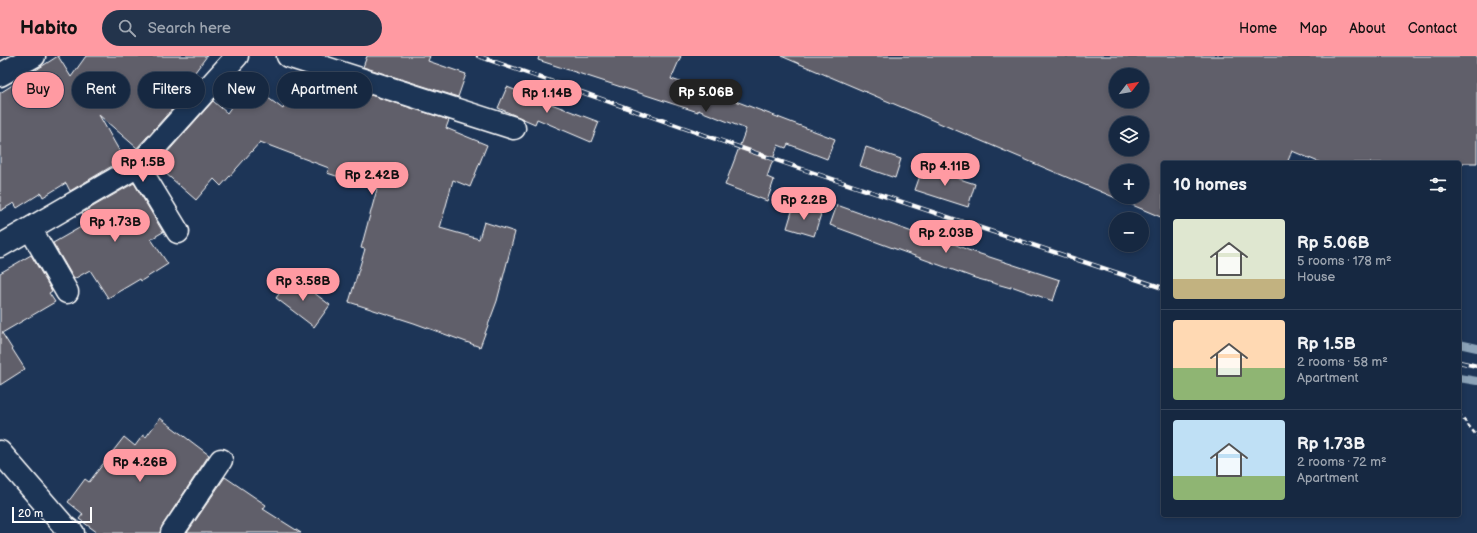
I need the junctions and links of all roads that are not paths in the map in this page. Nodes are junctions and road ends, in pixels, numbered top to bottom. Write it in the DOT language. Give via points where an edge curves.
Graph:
graph roads {
  1 [pos="34,56"];
  2 [pos="237,56"];
  3 [pos="288,56"];
  4 [pos="0,75"];
  5 [pos="514,128"];
  6 [pos="138,166"];
  7 [pos="31,230"];
  8 [pos="178,232"];
  9 [pos="0,246"];
  10 [pos="67,292"];
  11 [pos="0,452"];
  12 [pos="221,460"];
  13 [pos="73,533"];
  14 [pos="172,533"];
  1 -- 4 [label="street"];
  2 -- 6 [label="street"];
  3 -- 5 [label="street"];
  6 -- 7 [label="street"];
  6 -- 8 [label="street"];
  7 -- 9 [label="street"];
  7 -- 10 [label="street"];
  11 -- 13 [label="street"];
  12 -- 14 [label="street"];
}
